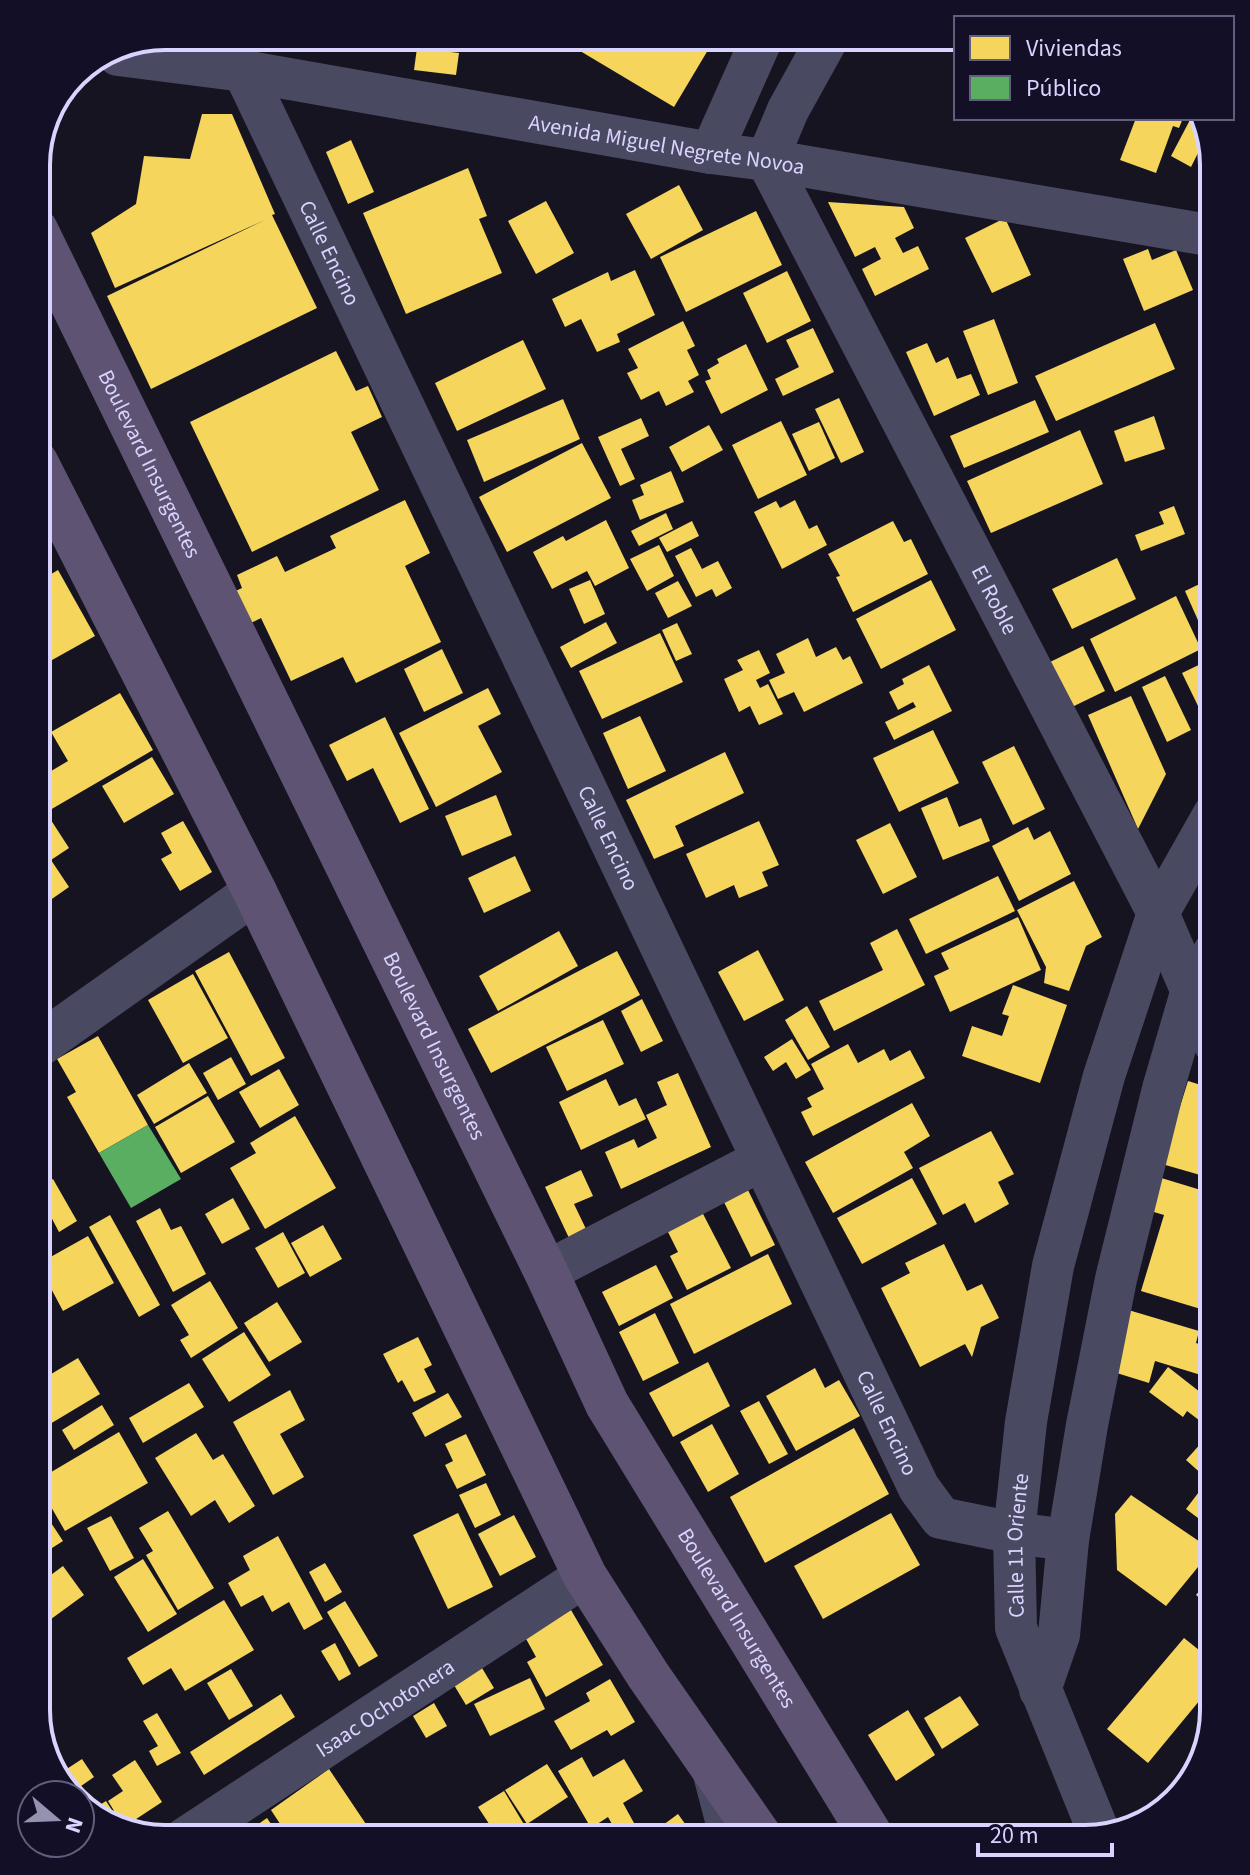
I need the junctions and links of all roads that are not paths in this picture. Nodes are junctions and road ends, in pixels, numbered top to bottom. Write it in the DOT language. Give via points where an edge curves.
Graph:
graph roads {
  1 [pos="757,50"];
  2 [pos="821,50"];
  3 [pos="235,53"];
  4 [pos="134,55"];
  5 [pos="711,153"];
  6 [pos="767,160"];
  7 [pos="1200,234"];
  8 [pos="50,259"];
  9 [pos="50,489"];
  10 [pos="1200,839"];
  11 [pos="255,892"];
  12 [pos="1158,913"];
  13 [pos="1200,977"];
  14 [pos="1191,993"];
  15 [pos="1200,1013"];
  16 [pos="50,1037"];
  17 [pos="762,1160"];
  18 [pos="546,1272"];
  19 [pos="1014,1533"];
  20 [pos="1068,1540"];
  21 [pos="585,1576"];
  22 [pos="1040,1690"];
  23 [pos="715,1771"];
  24 [pos="1096,1824"];
  25 [pos="205,1825"];
  26 [pos="728,1825"];
  27 [pos="752,1825"];
  28 [pos="864,1825"];
  1 -- 5 [label="street"];
  2 -- 6 [label="street"];
  3 -- 4 [label="street, Avenida Miguel Negrete Novoa"];
  3 -- 5 [label="street, Avenida Miguel Negrete Novoa"];
  3 -- 17 [label="street, Calle Encino"];
  5 -- 6 [label="street, Avenida Miguel Negrete Novoa"];
  6 -- 7 [label="street, Avenida Miguel Negrete Novoa"];
  6 -- 12 [label="street, El Roble"];
  8 -- 18 [label="main road, Boulevard Insurgentes"];
  9 -- 11 [label="main road"];
  10 -- 12 [label="street, Calle 11 Oriente"];
  11 -- 16 [label="street"];
  11 -- 21 [label="main road"];
  12 -- 14 [label="street, El Roble"];
  12 -- 19 [label="street, Calle 11 Oriente" via="1104,1076 1053,1266 1026,1422"];
  13 -- 14 [label="street, Calle 11 Oriente"];
  14 -- 15 [label="street, El Roble"];
  14 -- 20 [label="street, Calle 11 Oriente" via="1116,1279"];
  17 -- 18 [label="street"];
  17 -- 19 [label="street, Calle Encino" via="919,1488 941,1518"];
  18 -- 28 [label="main road, Boulevard Insurgentes" via="607,1404"];
  19 -- 20 [label="street, Calle Encino"];
  19 -- 22 [label="street, Calle 11 Oriente" via="1016,1628"];
  20 -- 22 [label="street, Calle 11 Oriente" via="1059,1635"];
  21 -- 23 [label="main road"];
  21 -- 25 [label="street, Isaac Ochotonera"];
  22 -- 24 [label="street"];
  23 -- 26 [label="street"];
  23 -- 27 [label="main road"];
}
